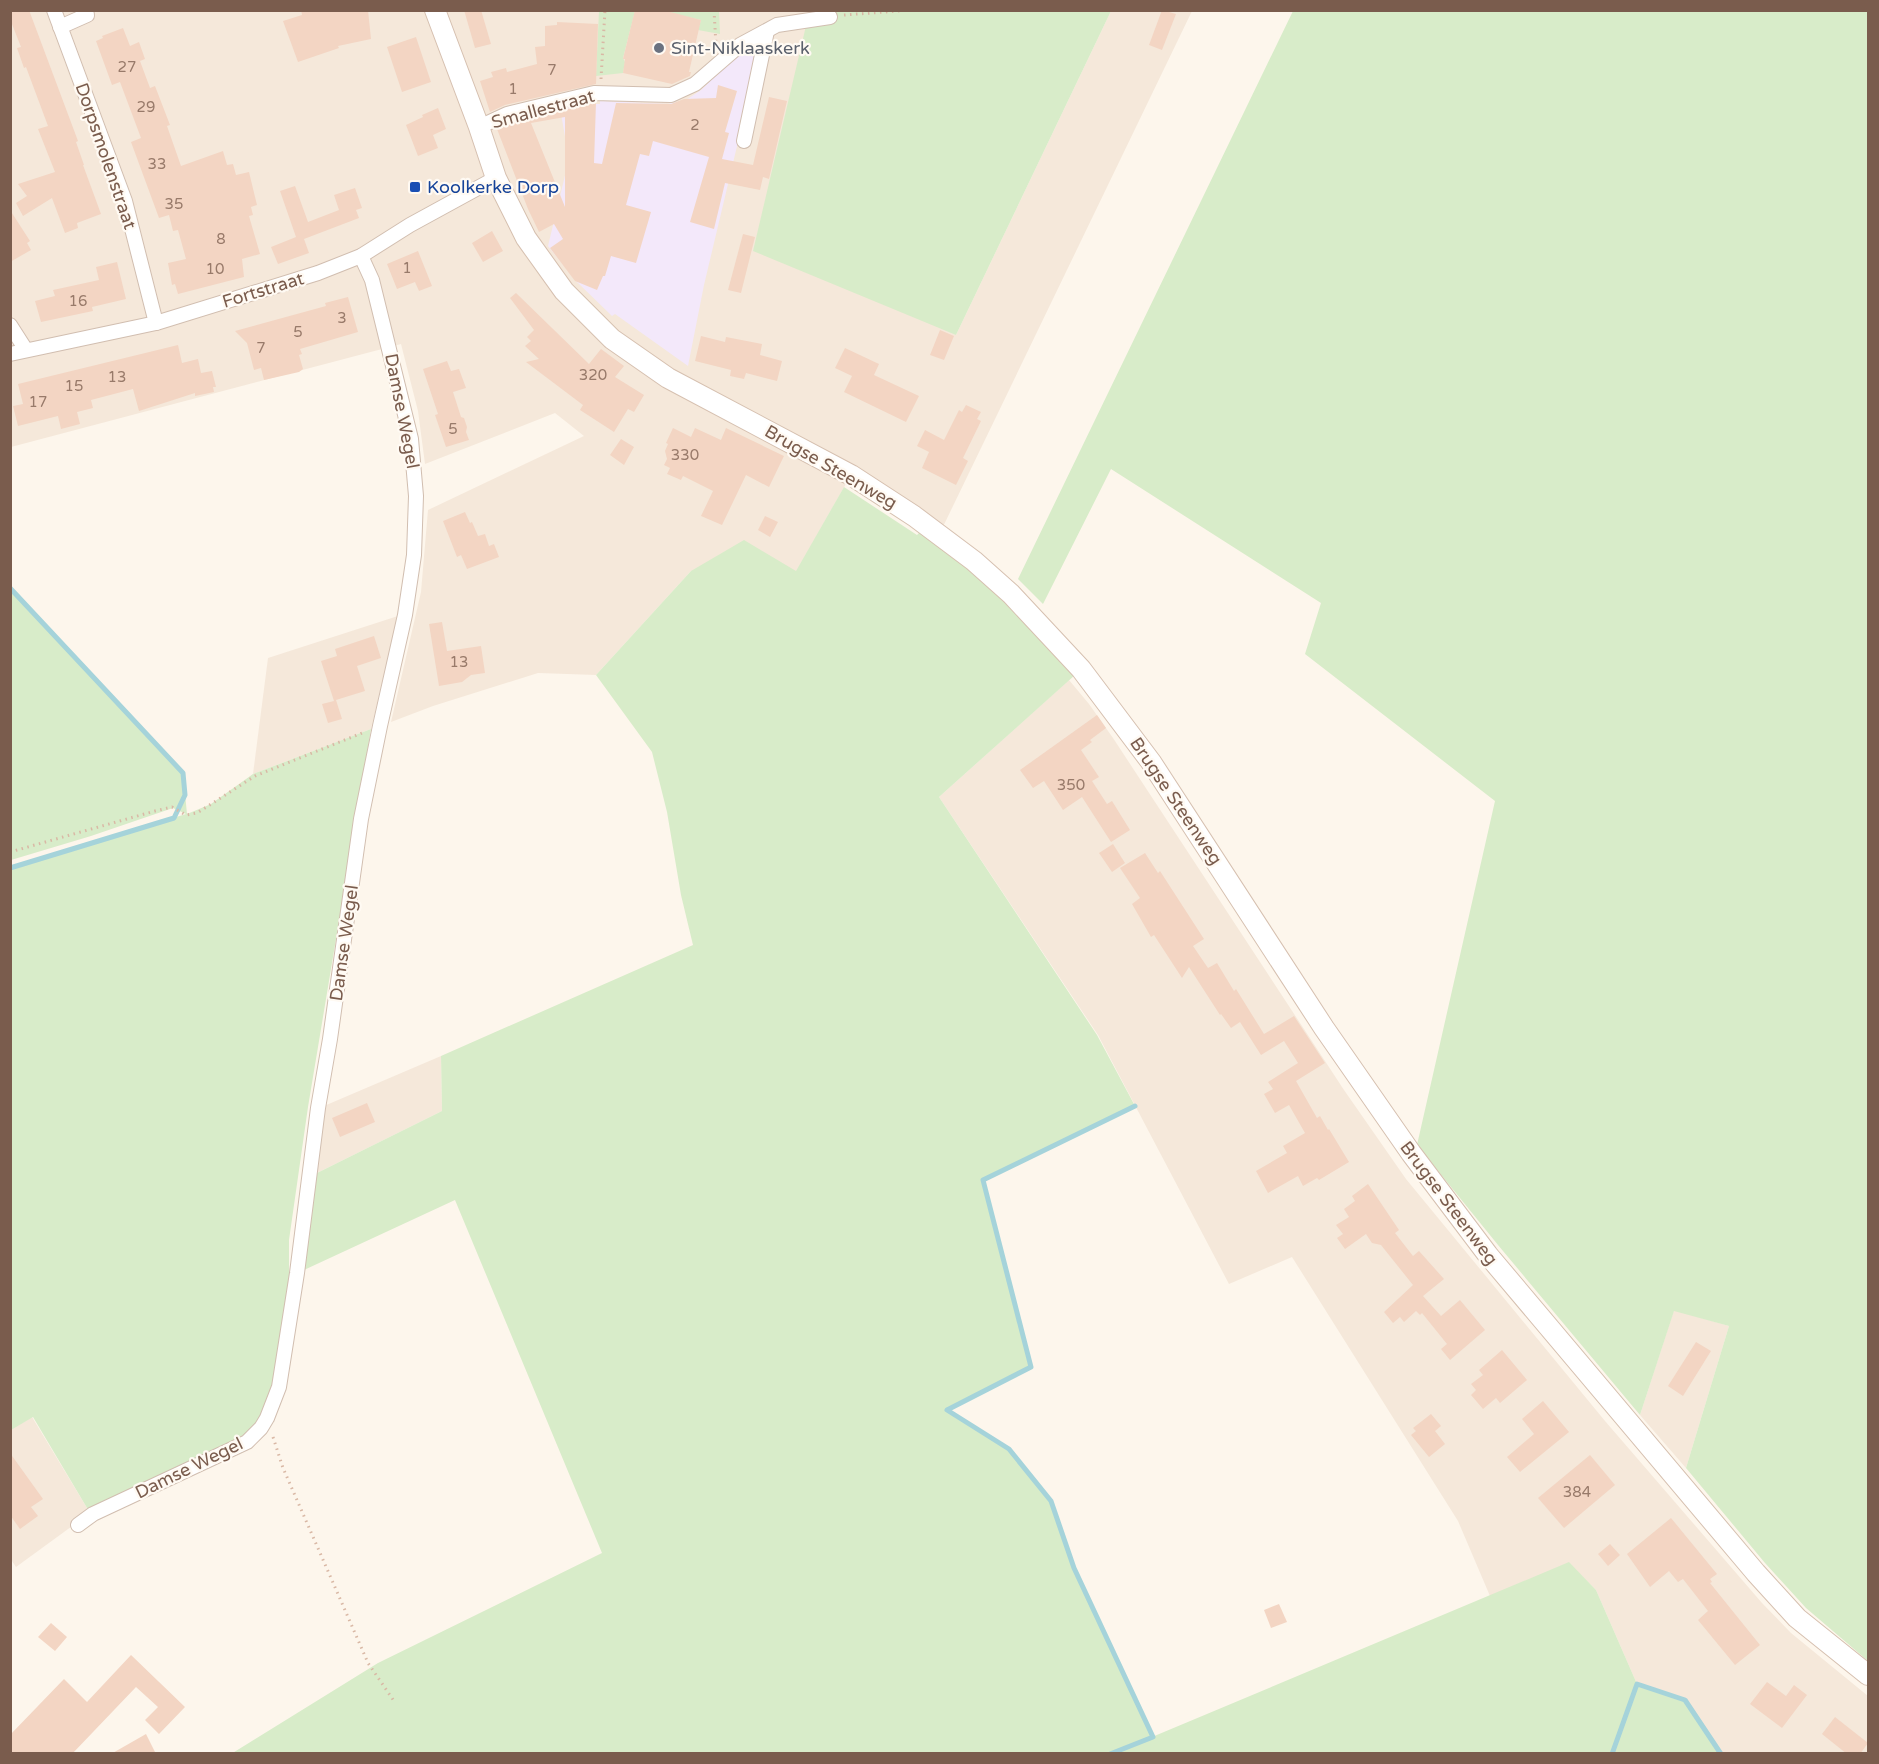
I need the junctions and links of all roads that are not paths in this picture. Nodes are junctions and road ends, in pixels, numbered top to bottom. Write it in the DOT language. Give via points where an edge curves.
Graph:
graph roads {
  1 [pos="54,10"];
  2 [pos="86,10"];
  3 [pos="435,10"];
  4 [pos="830,16"];
  5 [pos="60,27"];
  6 [pos="767,31"];
  7 [pos="479,127"];
  8 [pos="744,141"];
  9 [pos="496,178"];
  10 [pos="362,256"];
  11 [pos="156,322"];
  12 [pos="10,325"];
  13 [pos="26,350"];
  14 [pos="10,354"];
  15 [pos="78,1525"];
  16 [pos="1869,1675"];
  1 -- 5 [label="street, Dorpsmolenstraat"];
  2 -- 5 [label="street" via="87,15"];
  3 -- 7 [label="main road, Brugse Steenweg"];
  4 -- 6 [label="street, Smallestraat"];
  5 -- 11 [label="street, Dorpsmolenstraat" via="125,201"];
  6 -- 7 [label="street, Smallestraat" via="740,45 695,84 671,95 600,93 507,114"];
  6 -- 8 [label="street"];
  7 -- 9 [label="main road, Brugse Steenweg"];
  9 -- 10 [label="street, Fortstraat"];
  9 -- 16 [label="main road, Brugse Steenweg" via="526,238 564,291 612,339 668,378 851,475 914,516 1004,588 1081,669 1151,762 1350,1066 1488,1255 1756,1573 1791,1611"];
  10 -- 11 [label="street, Fortstraat"];
  10 -- 15 [label="street, Damse Wegel" via="372,280 411,439 416,496 414,555 361,819 279,1387 267,1418 246,1442 93,1514"];
  11 -- 13 [label="street, Fortstraat"];
  12 -- 13 [label="street"];
  13 -- 14 [label="street, Fortstraat"];
}
